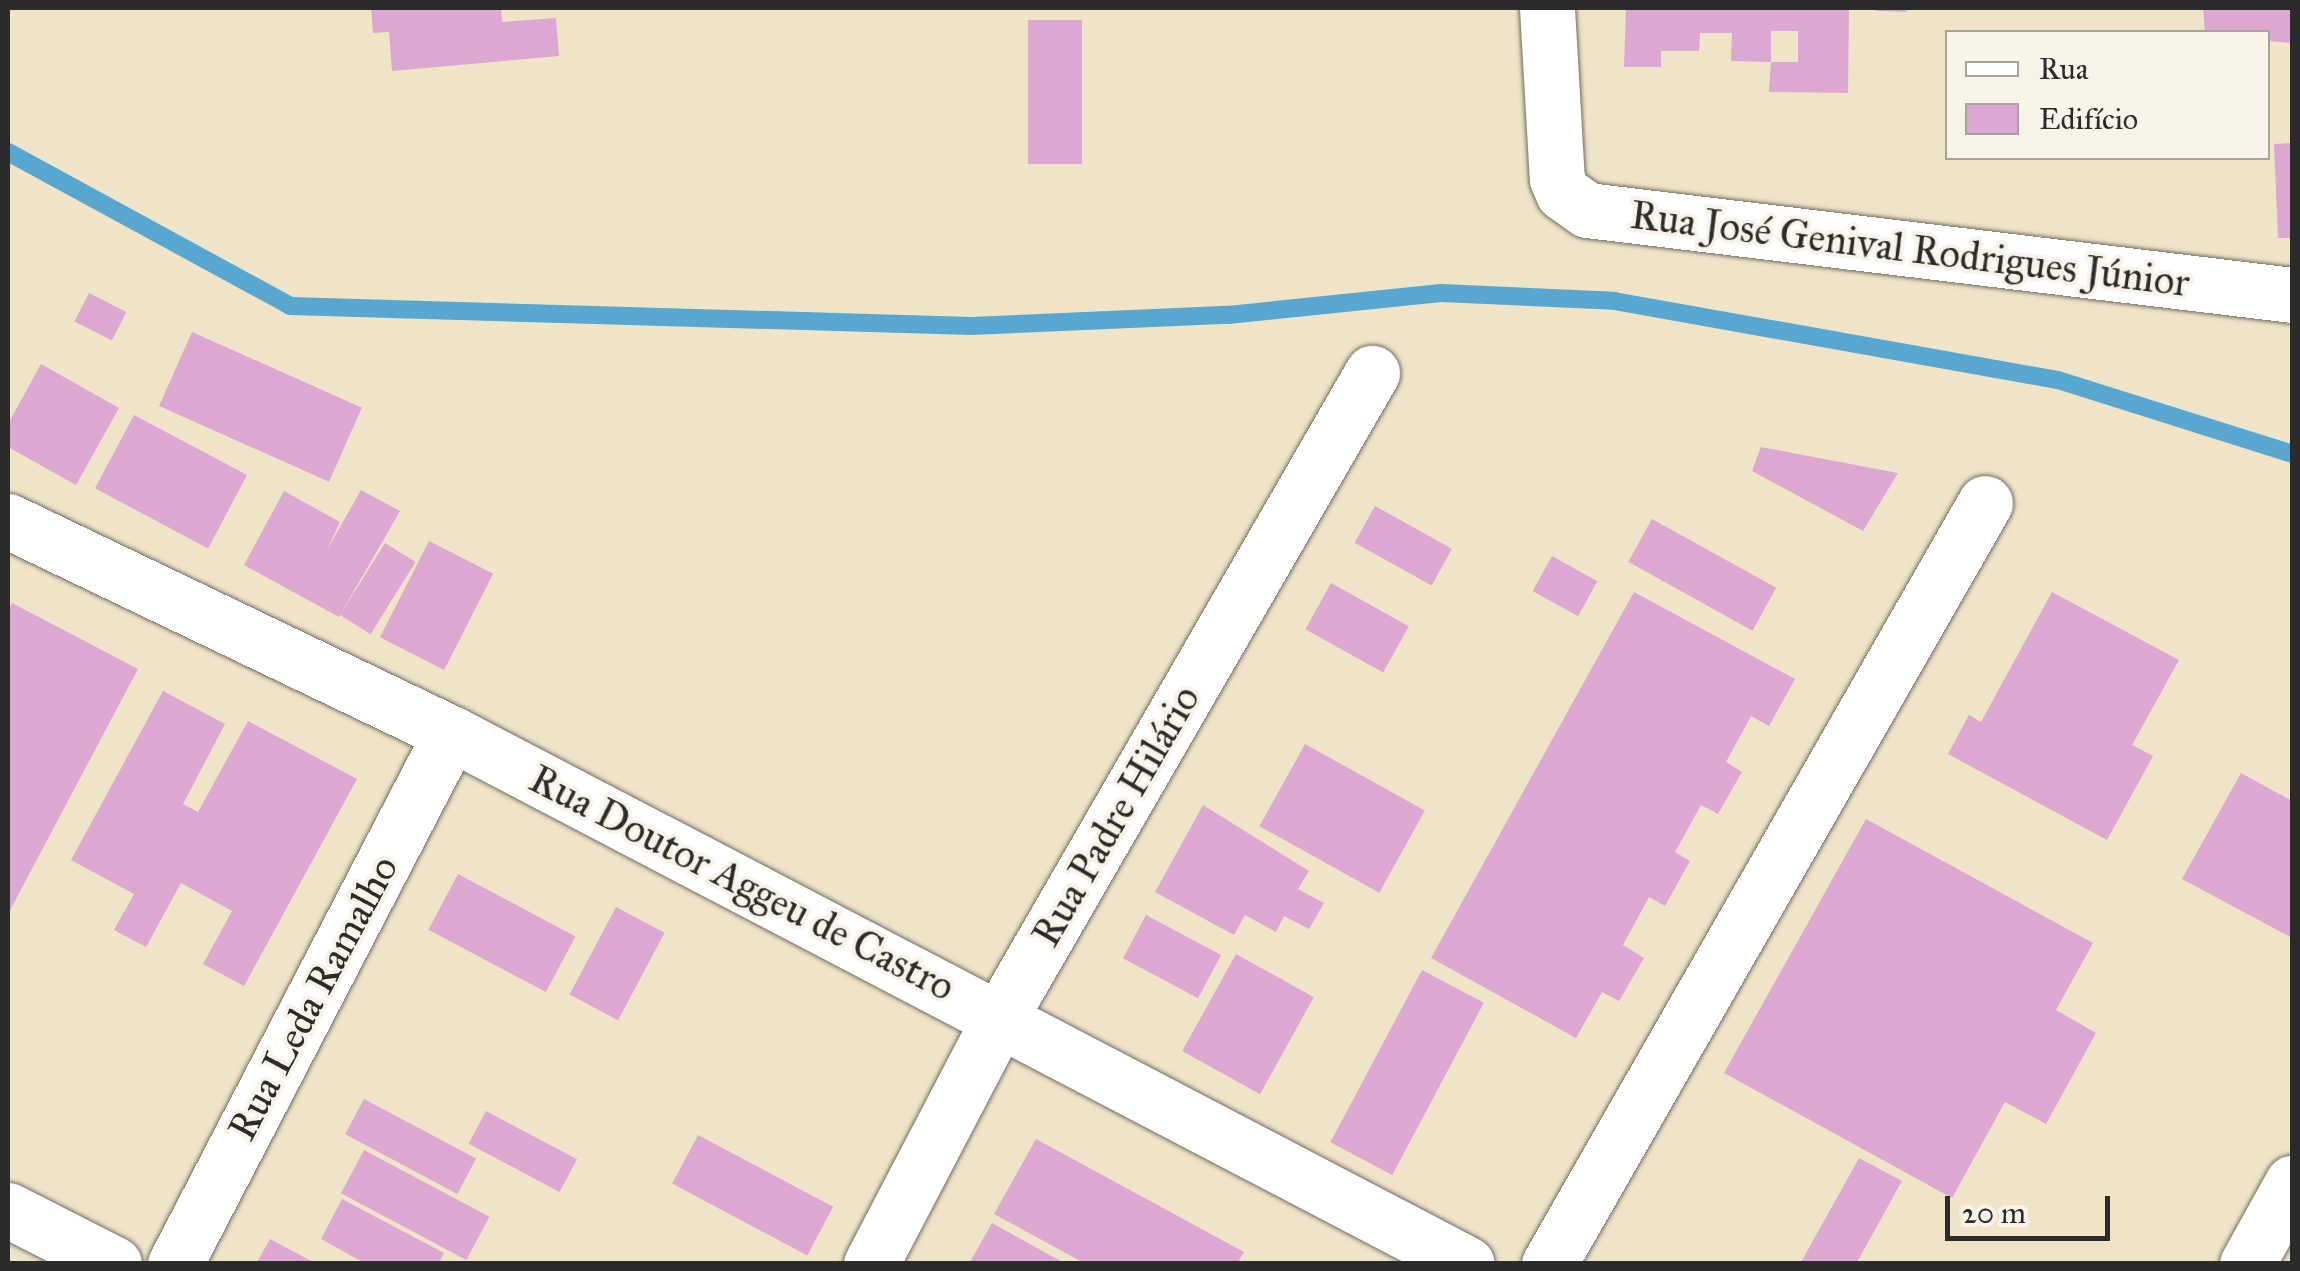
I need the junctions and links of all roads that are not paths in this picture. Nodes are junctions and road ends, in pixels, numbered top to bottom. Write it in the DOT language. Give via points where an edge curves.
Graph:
graph roads {
  1 [pos="1547,8"];
  2 [pos="2292,295"];
  3 [pos="1372,373"];
  4 [pos="1985,503"];
  5 [pos="8,521"];
  6 [pos="451,734"];
  7 [pos="1000,1016"];
  8 [pos="2292,1183"];
  9 [pos="8,1210"];
  10 [pos="114,1264"];
  11 [pos="174,1264"];
  12 [pos="871,1264"];
  13 [pos="1467,1264"];
  14 [pos="1549,1264"];
  15 [pos="2247,1264"];
  1 -- 2 [label="street, Rua José Genival Rodrigues Júnior" via="1556,164 1563,194 1587,210"];
  3 -- 7 [label="street, Rua Padre Hilário"];
  4 -- 14 [label="street"];
  5 -- 6 [label="street, Rua Doutor Aggeu de Castro"];
  6 -- 7 [label="street, Rua Doutor Aggeu de Castro"];
  6 -- 11 [label="street, Rua Leda Ramalho"];
  7 -- 12 [label="street, Rua Padre Hilário"];
  7 -- 13 [label="street, Rua Doutor Aggeu de Castro"];
  8 -- 15 [label="street"];
  9 -- 10 [label="street"];
}
